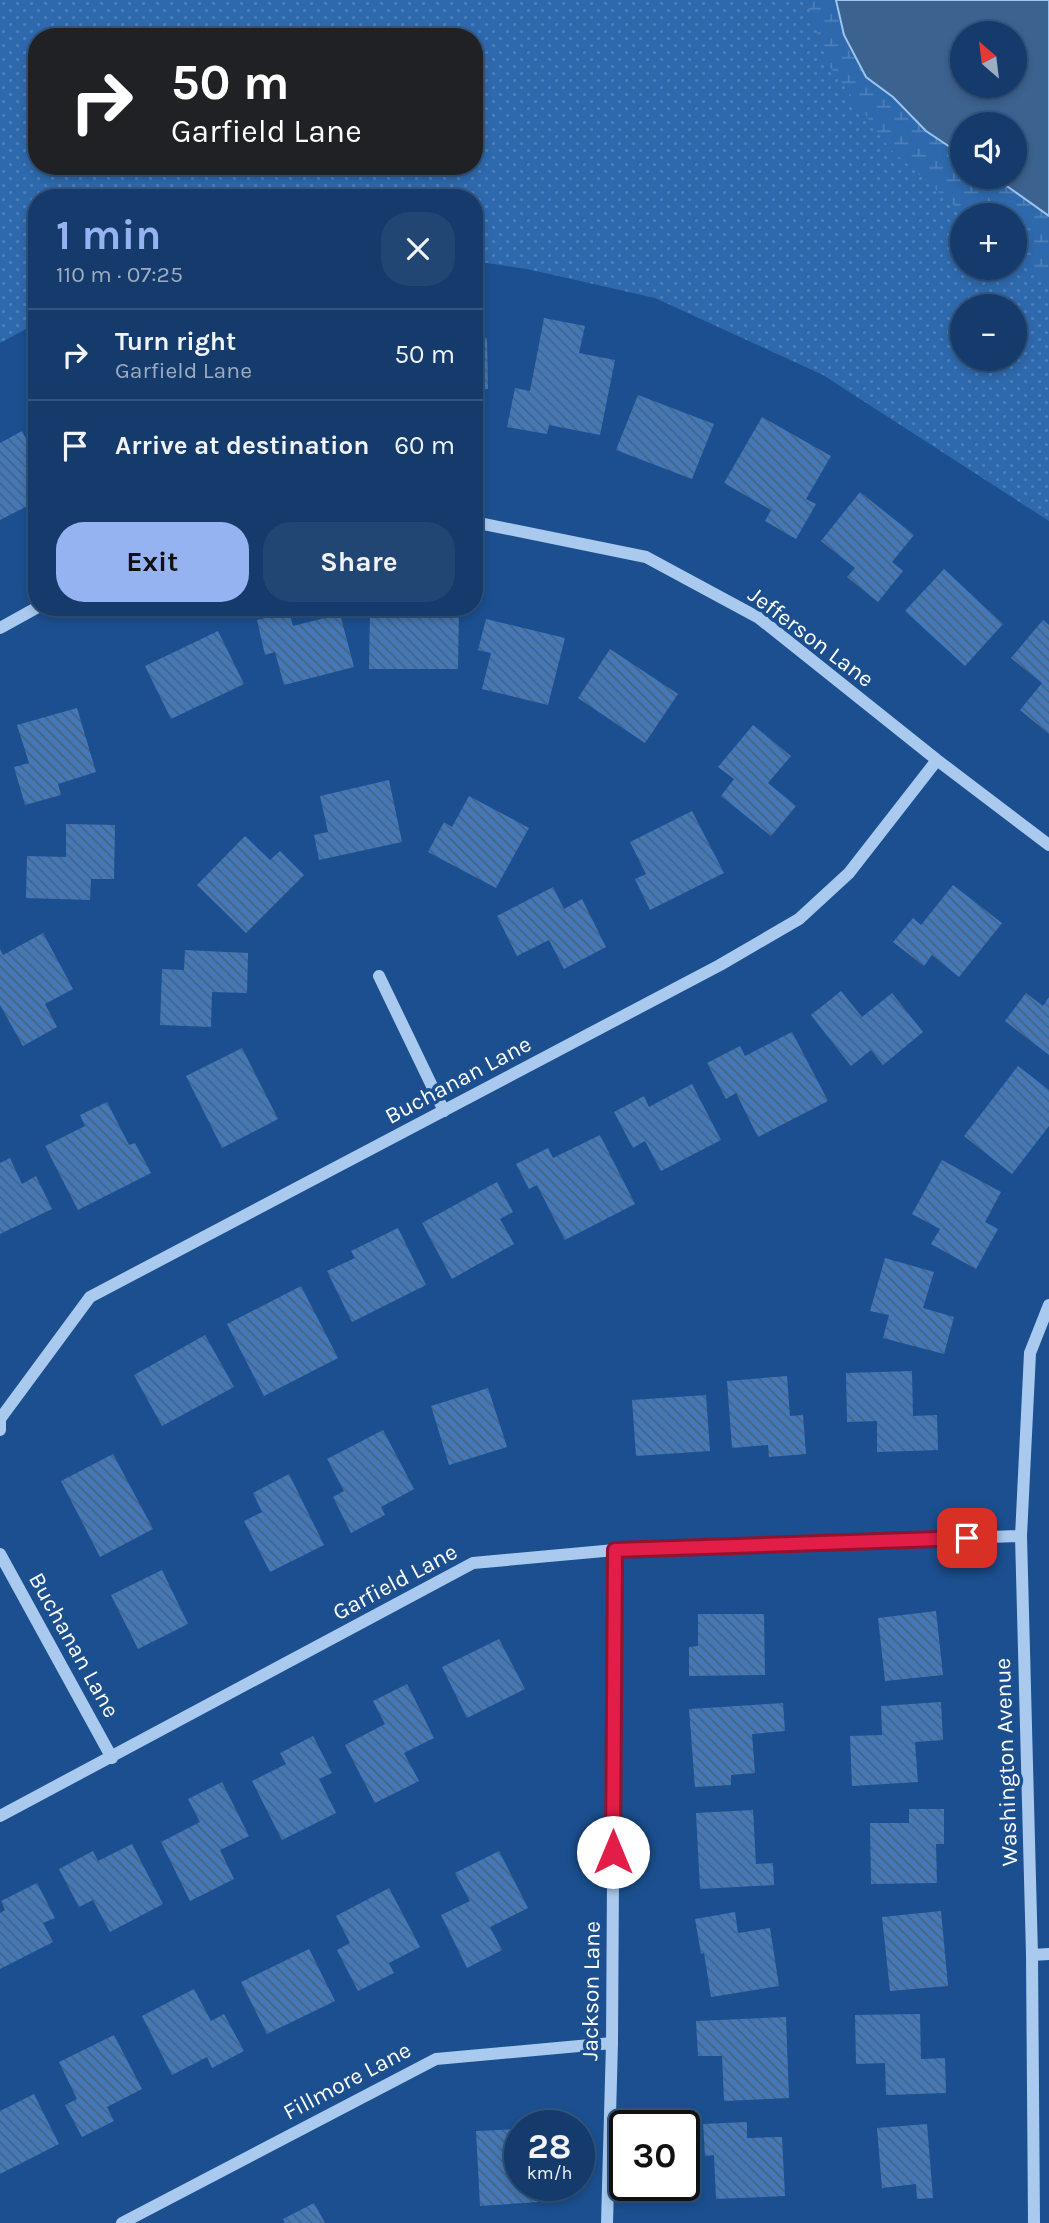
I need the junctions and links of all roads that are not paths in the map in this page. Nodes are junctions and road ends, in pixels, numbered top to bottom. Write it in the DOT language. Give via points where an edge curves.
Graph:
graph roads {
  1 [pos="483,525"];
  2 [pos="28,613"];
  3 [pos="0,628"];
  4 [pos="937,760"];
  5 [pos="1049,845"];
  6 [pos="379,976"];
  7 [pos="444,1111"];
  8 [pos="1049,1305"];
  9 [pos="0,1430"];
  10 [pos="1021,1536"];
  11 [pos="615,1550"];
  12 [pos="0,1554"];
  13 [pos="112,1758"];
  14 [pos="0,1816"];
  15 [pos="1049,1954"];
  16 [pos="1032,1955"];
  17 [pos="612,2043"];
  18 [pos="122,2223"];
  19 [pos="607,2223"];
  20 [pos="1034,2223"];
  1 -- 4 [label="street, Jefferson Lane" via="646,557 759,618"];
  2 -- 3 [label="street"];
  4 -- 5 [label="street, Jefferson Lane"];
  4 -- 7 [label="street, Buchanan Lane" via="849,873 799,919"];
  6 -- 7 [label="street"];
  7 -- 9 [label="street, Buchanan Lane" via="90,1297 1,1419"];
  8 -- 10 [label="street, Washington Avenue" via="1030,1353"];
  10 -- 11 [label="street, Garfield Lane"];
  10 -- 16 [label="street, Washington Avenue"];
  11 -- 13 [label="street, Garfield Lane" via="473,1563"];
  11 -- 17 [label="street, Jackson Lane"];
  12 -- 13 [label="street, Buchanan Lane"];
  13 -- 14 [label="street, Garfield Lane"];
  15 -- 16 [label="street"];
  16 -- 20 [label="street, Washington Avenue"];
  17 -- 18 [label="street, Fillmore Lane" via="436,2059"];
  17 -- 19 [label="street, Jackson Lane"];
}
